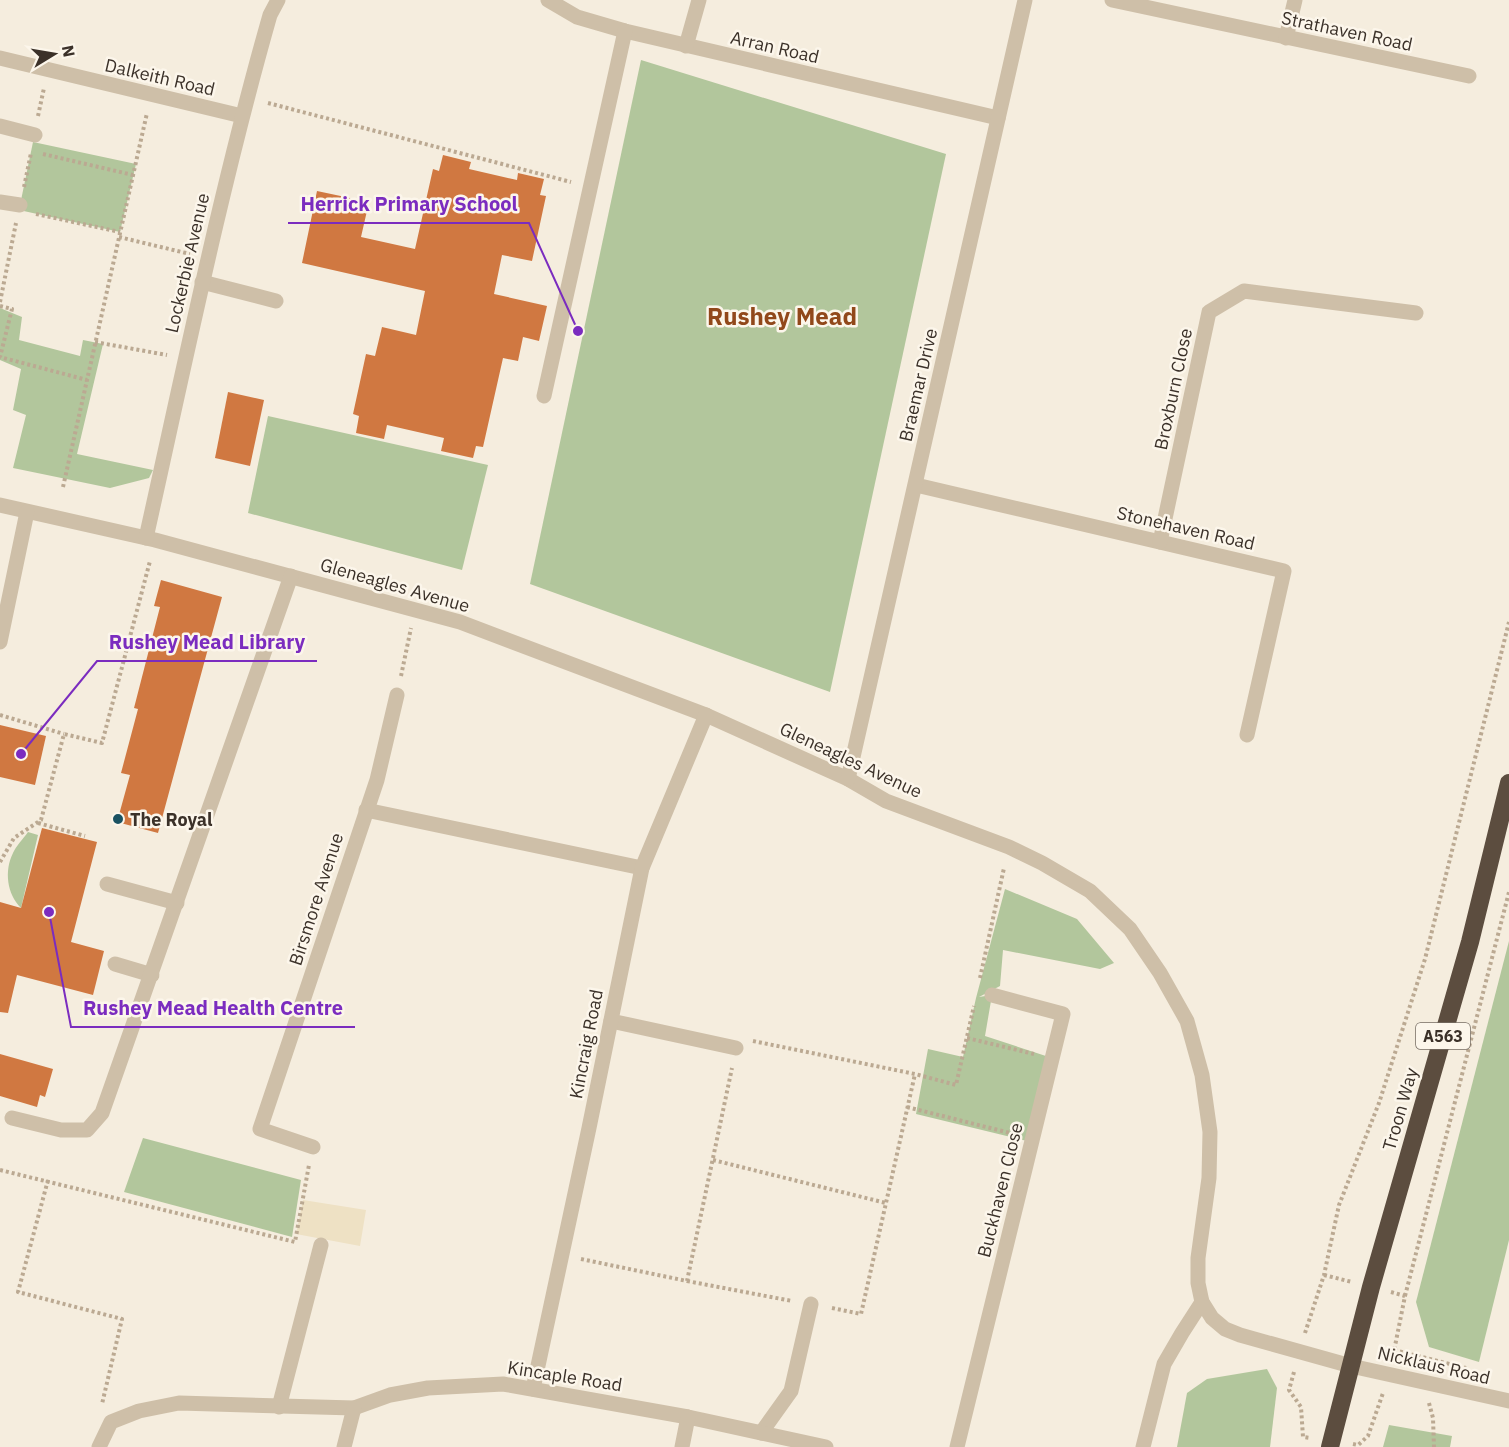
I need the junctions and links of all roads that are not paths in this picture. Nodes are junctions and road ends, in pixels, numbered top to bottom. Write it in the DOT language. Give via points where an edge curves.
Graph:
graph roads {
  1 [pos="278,0"];
  2 [pos="548,0"];
  3 [pos="699,0"];
  4 [pos="1025,0"];
  5 [pos="1112,0"];
  6 [pos="1295,0"];
  7 [pos="625,31"];
  8 [pos="1286,38"];
  9 [pos="686,46"];
  10 [pos="0,58"];
  11 [pos="1469,76"];
  12 [pos="242,116"];
  13 [pos="998,118"];
  14 [pos="0,126"];
  15 [pos="35,135"];
  16 [pos="0,202"];
  17 [pos="25,209"];
  18 [pos="202,282"];
  19 [pos="276,301"];
  20 [pos="1416,313"];
  21 [pos="544,396"];
  22 [pos="916,485"];
  23 [pos="0,505"];
  24 [pos="27,512"];
  25 [pos="151,539"];
  26 [pos="1160,542"];
  27 [pos="291,576"];
  28 [pos="0,642"];
  29 [pos="397,695"];
  30 [pos="706,715"];
  31 [pos="1247,735"];
  32 [pos="848,779"];
  33 [pos="1509,783"];
  34 [pos="366,810"];
  35 [pos="642,868"];
  36 [pos="107,884"];
  37 [pos="177,903"];
  38 [pos="115,964"];
  39 [pos="152,975"];
  40 [pos="992,995"];
  41 [pos="610,1021"];
  42 [pos="736,1048"];
  43 [pos="12,1118"];
  44 [pos="313,1147"];
  45 [pos="321,1245"];
  46 [pos="1202,1302"];
  47 [pos="811,1305"];
  48 [pos="1351,1366"];
  49 [pos="533,1389"];
  50 [pos="1509,1401"];
  51 [pos="279,1407"];
  52 [pos="354,1408"];
  53 [pos="688,1417"];
  54 [pos="761,1433"];
  55 [pos="99,1447"];
  56 [pos="344,1447"];
  57 [pos="682,1447"];
  58 [pos="826,1447"];
  59 [pos="957,1447"];
  60 [pos="1143,1447"];
  61 [pos="1330,1447"];
  1 -- 12 [label="street, Lockerbie Avenue" via="270,15"];
  2 -- 7 [label="street, Arran Road" via="577,17"];
  3 -- 9 [label="street"];
  4 -- 13 [label="street, Braemar Drive"];
  5 -- 8 [label="street, Strathaven Road"];
  6 -- 8 [label="street"];
  7 -- 9 [label="street, Arran Road"];
  7 -- 21 [label="street"];
  8 -- 11 [label="street, Strathaven Road"];
  9 -- 13 [label="street, Arran Road"];
  10 -- 12 [label="street, Dalkeith Road"];
  12 -- 18 [label="street, Lockerbie Avenue"];
  13 -- 22 [label="street, Braemar Drive"];
  14 -- 15 [label="street"];
  16 -- 17 [label="street"];
  18 -- 19 [label="street"];
  18 -- 25 [label="street, Lockerbie Avenue"];
  20 -- 26 [label="street, Broxburn Close" via="1244,291 1209,312"];
  22 -- 26 [label="street, Stonehaven Road"];
  22 -- 32 [label="street, Braemar Drive"];
  23 -- 24 [label="street, Gleneagles Avenue"];
  24 -- 25 [label="street, Gleneagles Avenue"];
  24 -- 28 [label="street"];
  25 -- 27 [label="street, Gleneagles Avenue"];
  26 -- 31 [label="street, Stonehaven Road" via="1284,571"];
  27 -- 30 [label="street, Gleneagles Avenue" via="460,622"];
  27 -- 37 [label="street"];
  29 -- 34 [label="street, Birsmore Avenue"];
  30 -- 32 [label="street, Gleneagles Avenue"];
  30 -- 35 [label="street, Kincraig Road"];
  32 -- 46 [label="street, Gleneagles Avenue" via="886,801 1009,847 1090,891 1130,929 1160,973 1187,1021 1202,1075 1210,1132 1209,1178 1198,1258"];
  33 -- 48 [label="highway, Troon Way / A563" via="1470,942"];
  34 -- 35 [label="street"];
  34 -- 44 [label="street, Birsmore Avenue" via="260,1129"];
  35 -- 41 [label="street, Kincraig Road"];
  36 -- 37 [label="street"];
  37 -- 39 [label="street"];
  38 -- 39 [label="street"];
  39 -- 43 [label="street" via="102,1113 87,1130 61,1130"];
  40 -- 59 [label="street, Buckhaven Close" via="1063,1014"];
  41 -- 42 [label="street"];
  41 -- 49 [label="street, Kincraig Road"];
  45 -- 51 [label="street"];
  46 -- 48 [label="street" via="1225,1329"];
  46 -- 60 [label="street" via="1164,1364"];
  47 -- 54 [label="street" via="791,1391"];
  48 -- 50 [label="street, Nicklaus Road"];
  48 -- 61 [label="highway, Troon Way / A563"];
  49 -- 52 [label="street, Kincaple Road" via="503,1384 428,1388 390,1395"];
  49 -- 53 [label="street, Kincaple Road"];
  51 -- 52 [label="street, Kincaple Road"];
  51 -- 55 [label="street, Kincaple Road" via="179,1403 139,1411 111,1422"];
  52 -- 56 [label="street"];
  53 -- 54 [label="street, Kincaple Road"];
  53 -- 57 [label="street"];
  54 -- 58 [label="street, Kincaple Road"];
}
